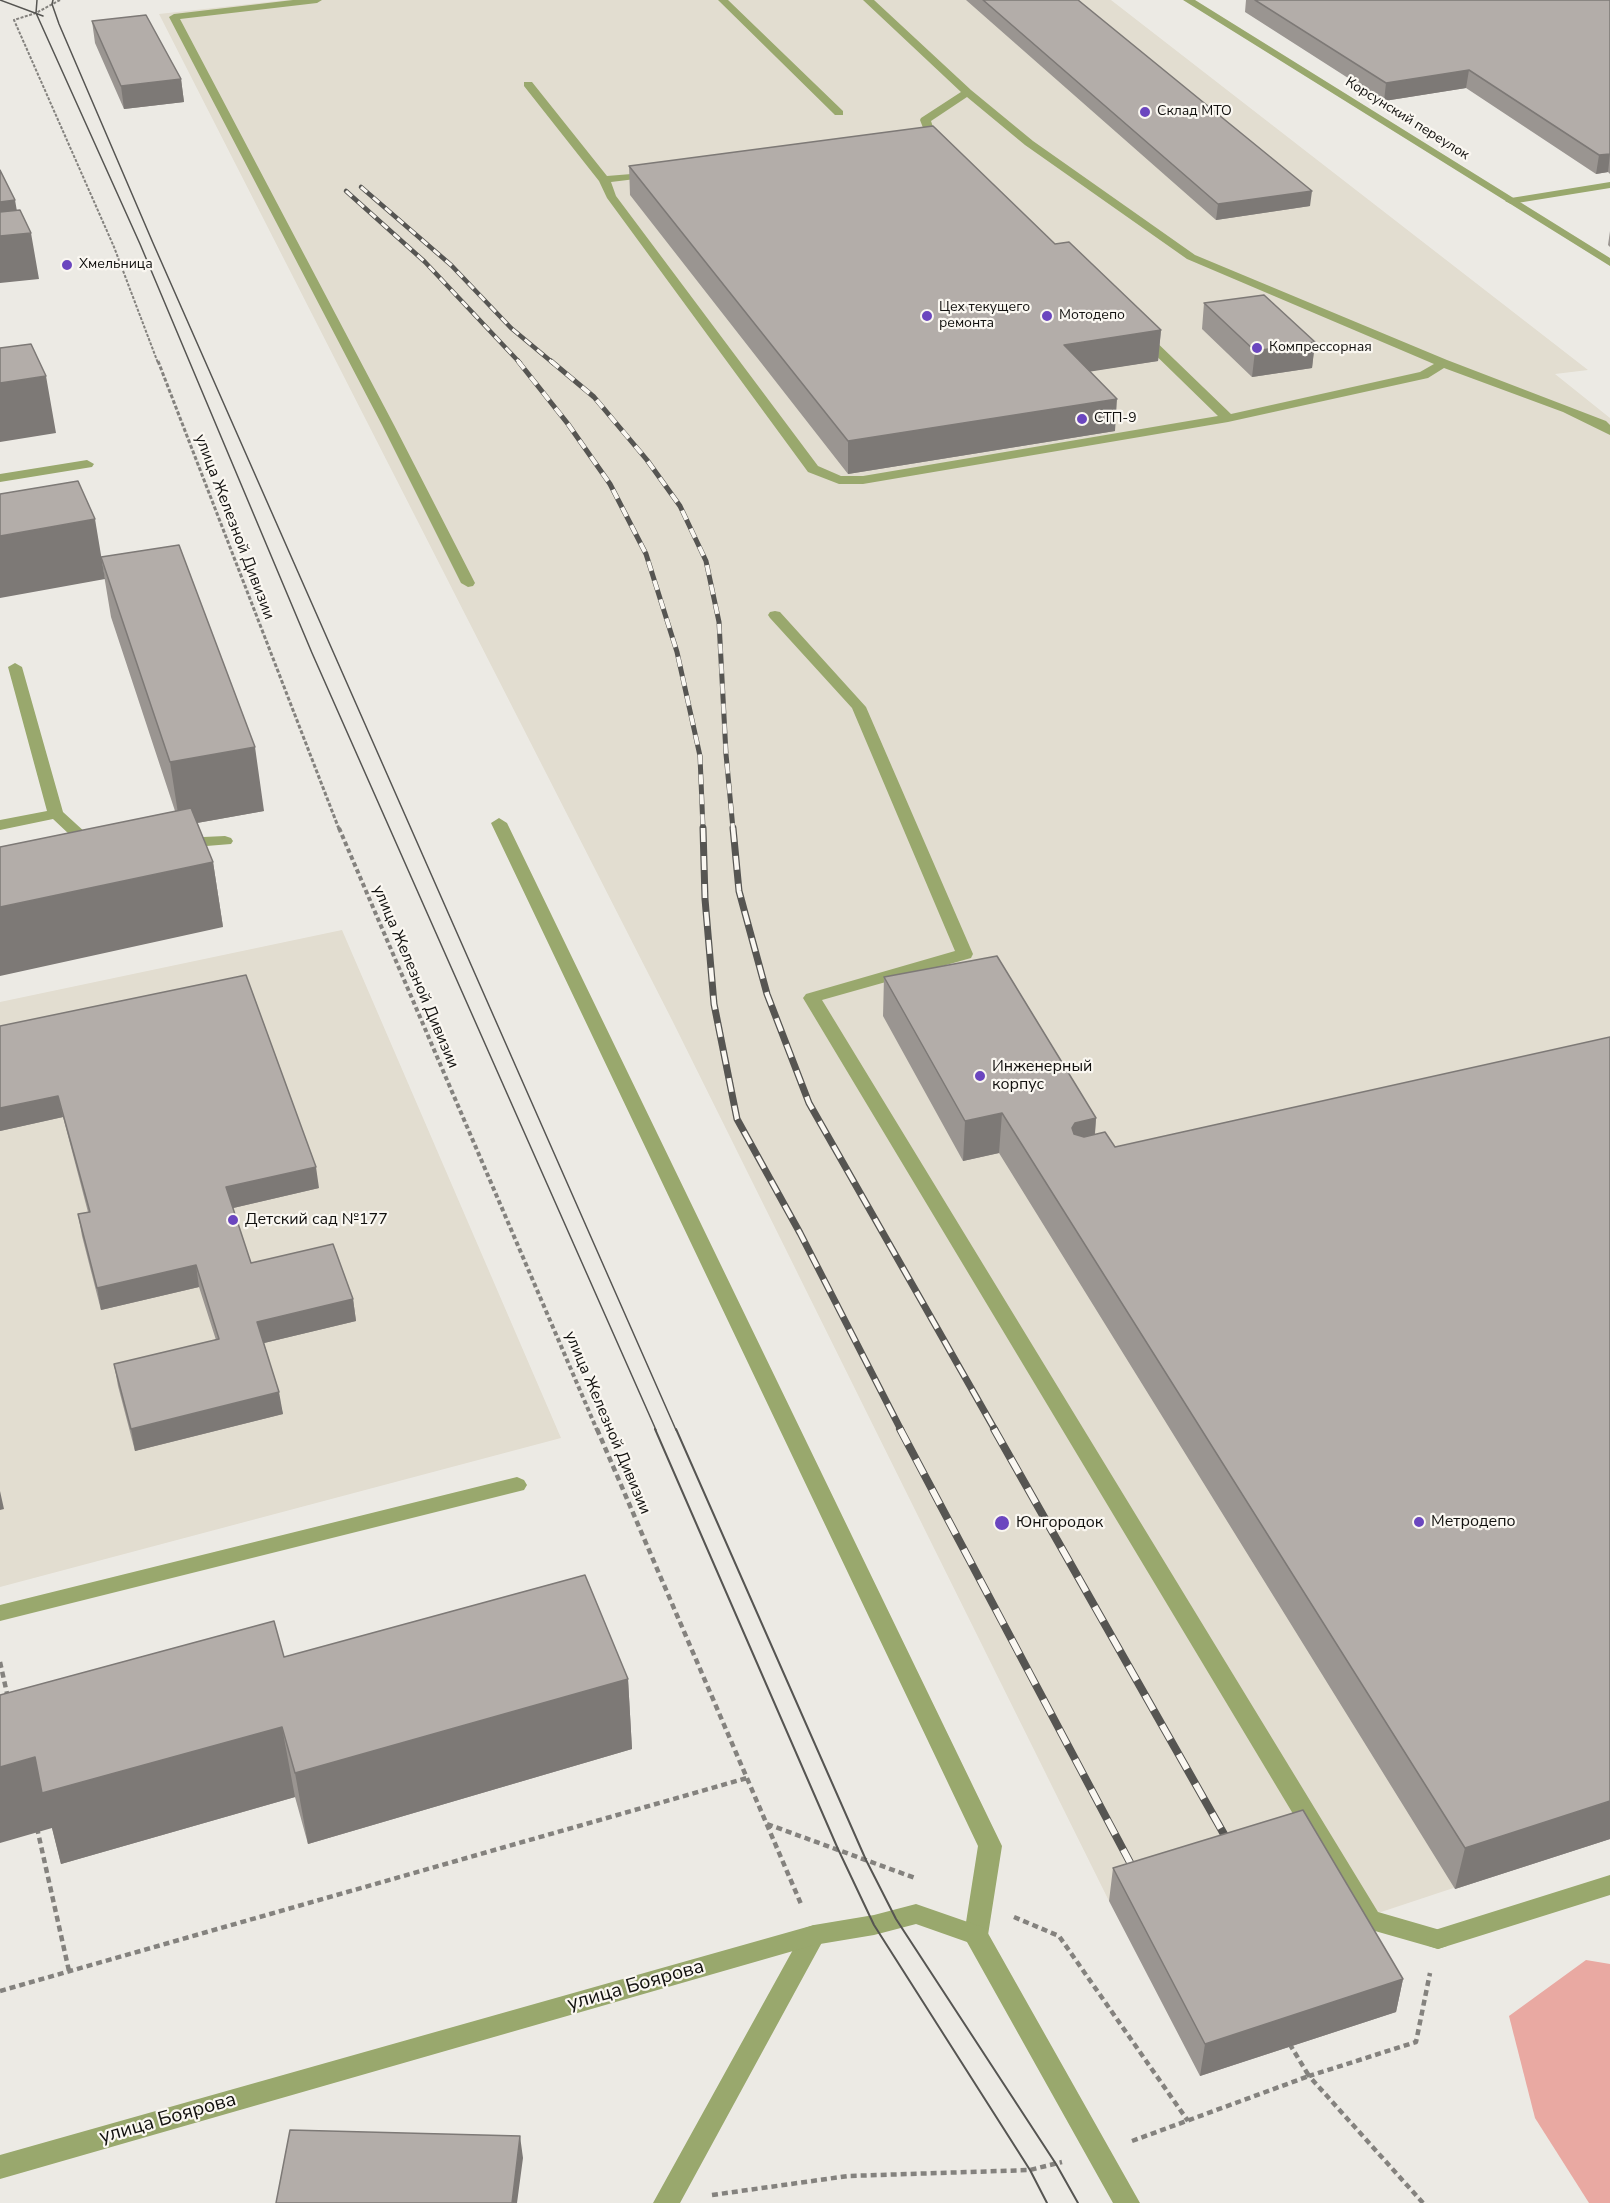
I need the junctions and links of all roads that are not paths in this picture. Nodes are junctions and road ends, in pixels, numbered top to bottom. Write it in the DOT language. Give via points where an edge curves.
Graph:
graph roads {
  1 [pos="317,0"];
  2 [pos="723,0"];
  3 [pos="868,0"];
  4 [pos="1188,0"];
  5 [pos="528,84"];
  6 [pos="967,92"];
  7 [pos="839,113"];
  8 [pos="930,139"];
  9 [pos="664,172"];
  10 [pos="604,180"];
  11 [pos="1610,185"];
  12 [pos="1510,201"];
  13 [pos="1610,263"];
  14 [pos="1136,329"];
  15 [pos="1443,363"];
  16 [pos="1228,418"];
  17 [pos="1610,431"];
  18 [pos="87,464"];
  19 [pos="0,478"];
  20 [pos="468,583"];
  21 [pos="776,615"];
  22 [pos="15,667"];
  23 [pos="56,814"];
  24 [pos="499,823"];
  25 [pos="0,825"];
  26 [pos="225,841"];
  27 [pos="168,843"];
  28 [pos="112,846"];
  29 [pos="517,1485"];
  30 [pos="0,1613"];
  31 [pos="1610,1885"];
  32 [pos="814,1935"];
  33 [pos="976,1935"];
  34 [pos="0,2167"];
  35 [pos="666,2203"];
  36 [pos="1127,2203"];
  1 -- 20 [label="street" via="174,17"];
  2 -- 7 [label="street"];
  3 -- 6 [label="street"];
  4 -- 12 [label="street, Корсунский переулок"];
  5 -- 10 [label="street"];
  6 -- 8 [label="street" via="926,120"];
  6 -- 15 [label="street" via="1029,143 1191,257"];
  9 -- 10 [label="street"];
  10 -- 16 [label="street" via="611,196 813,469 839,480 863,480"];
  11 -- 12 [label="street"];
  12 -- 13 [label="street, Корсунский переулок"];
  14 -- 16 [label="street"];
  15 -- 16 [label="street" via="1424,375"];
  15 -- 17 [label="street" via="1567,409"];
  18 -- 19 [label="street"];
  21 -- 31 [label="street" via="859,707 965,954 812,998 1370,1920 1438,1939"];
  22 -- 23 [label="street"];
  23 -- 25 [label="street"];
  23 -- 28 [label="street" via="89,847"];
  24 -- 33 [label="street" via="990,1846"];
  26 -- 27 [label="street"];
  29 -- 30 [label="street"];
  32 -- 33 [label="street, улица Боярова" via="916,1914"];
  32 -- 34 [label="street, улица Боярова"];
  32 -- 35 [label="street"];
  33 -- 36 [label="street"];
}
